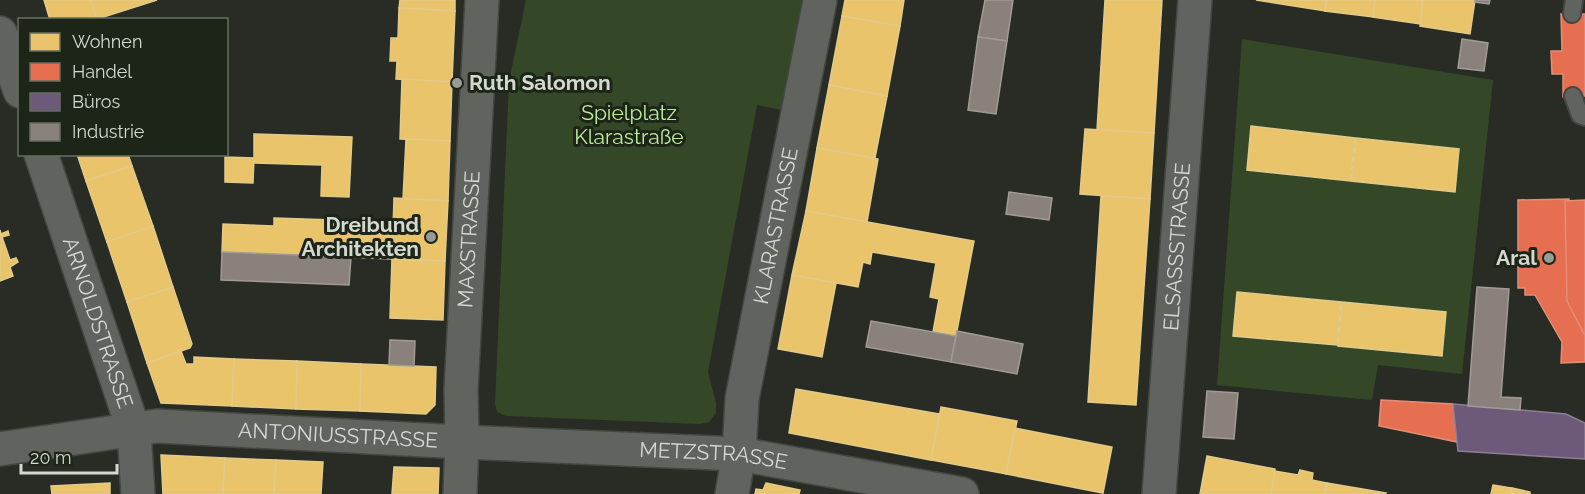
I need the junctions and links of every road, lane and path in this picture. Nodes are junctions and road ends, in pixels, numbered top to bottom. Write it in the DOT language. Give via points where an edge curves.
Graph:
graph roads {
  1 [pos="482,0"];
  2 [pos="495,0"];
  3 [pos="820,0"];
  4 [pos="1195,0"];
  5 [pos="0,33"];
  6 [pos="480,36"];
  7 [pos="18,85"];
  8 [pos="1574,96"];
  9 [pos="1583,116"];
  10 [pos="42,156"];
  11 [pos="134,431"];
  12 [pos="462,442"];
  13 [pos="0,449"];
  14 [pos="739,454"];
  15 [pos="138,494"];
  16 [pos="460,494"];
  17 [pos="732,494"];
  18 [pos="962,494"];
  19 [pos="1159,494"];
  1 -- 6 [label="street, MAXSTRASSE"];
  2 -- 6 [label="street, MAXSTRASSE"];
  3 -- 14 [label="street, KLARASTRASSE" via="742,399"];
  4 -- 19 [label="street, ELSASSSTRASSE"];
  5 -- 7 [label="street"];
  6 -- 12 [label="street, MAXSTRASSE" via="461,389"];
  8 -- 9 [label="lane"];
  10 -- 11 [label="street, ARNOLDSTRASSE"];
  11 -- 12 [label="street, ANTONIUSSTRASSE" via="158,426"];
  11 -- 13 [label="street, ANTONIUSSTRASSE"];
  11 -- 15 [label="street, ARNOLDSTRASSE"];
  12 -- 14 [label="street, METZSTRASSE"];
  12 -- 16 [label="street, MAXSTRASSE"];
  14 -- 17 [label="street, KLARASTRASSE"];
  14 -- 18 [label="street, METZSTRASSE"];
}
